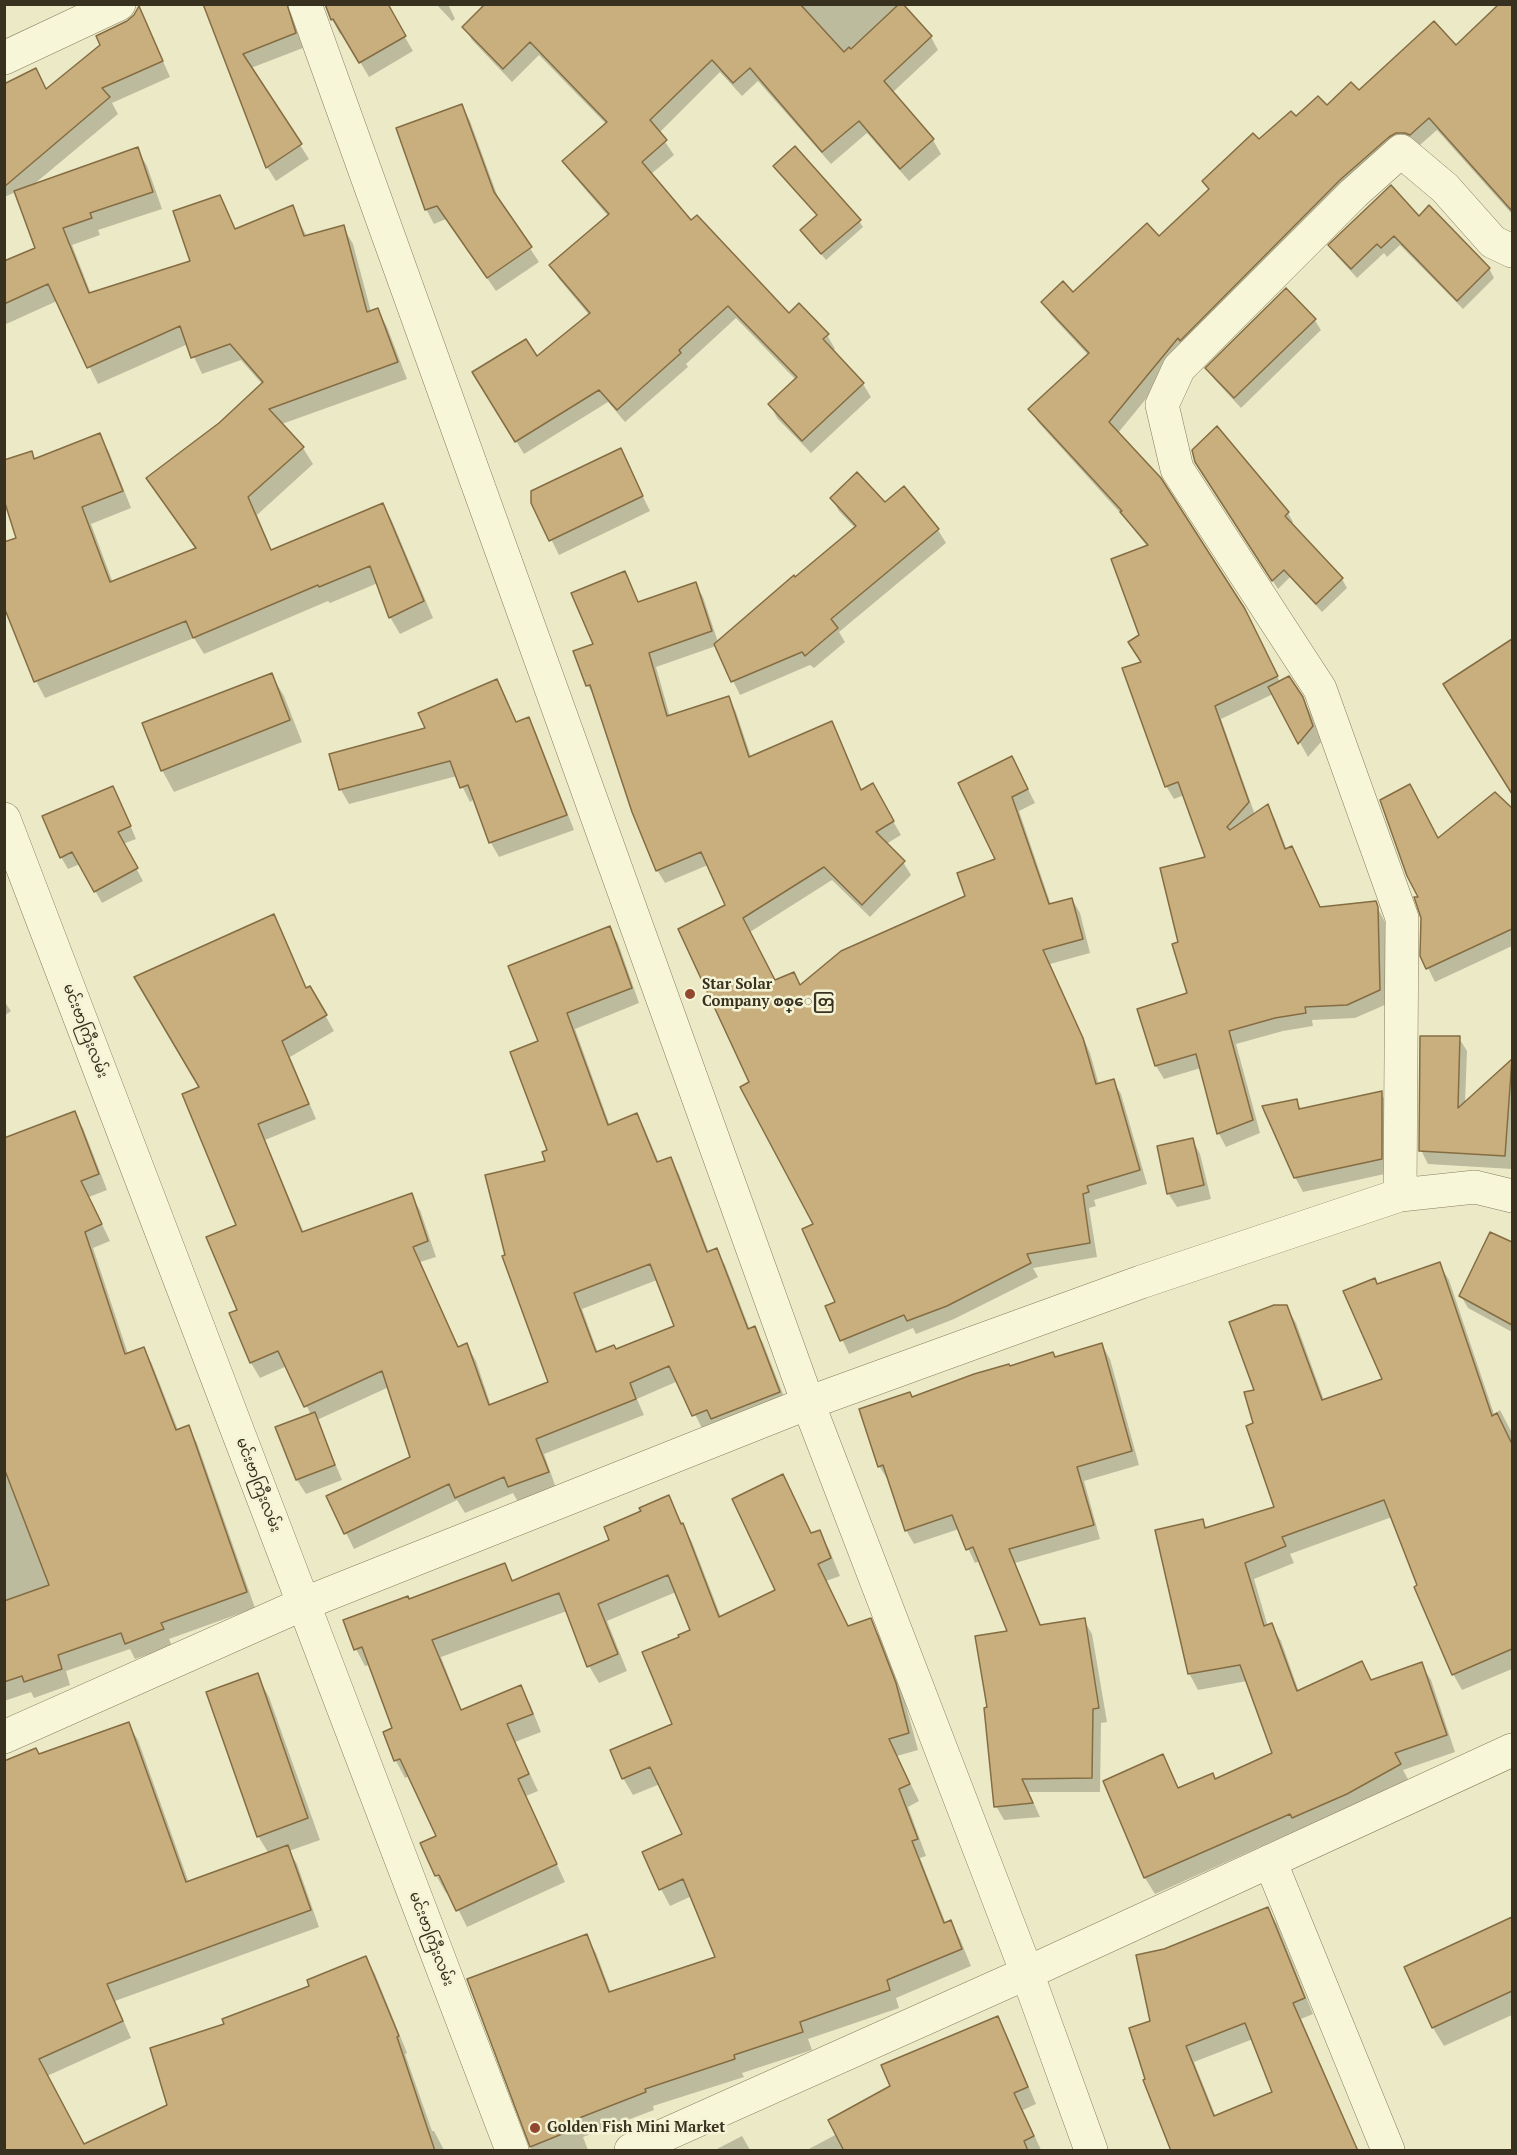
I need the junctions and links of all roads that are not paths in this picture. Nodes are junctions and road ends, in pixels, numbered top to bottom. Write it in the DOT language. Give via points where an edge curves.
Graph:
graph roads {
  1 [pos="119,4"];
  2 [pos="305,4"];
  3 [pos="4,58"];
  4 [pos="1512,251"];
  5 [pos="4,819"];
  6 [pos="1400,1195"];
  7 [pos="1512,1196"];
  8 [pos="808,1403"];
  9 [pos="303,1604"];
  10 [pos="4,1737"];
  11 [pos="1512,1750"];
  12 [pos="1270,1861"];
  13 [pos="1027,1973"];
  14 [pos="512,2151"];
  15 [pos="631,2151"];
  16 [pos="1091,2151"];
  17 [pos="1388,2151"];
  1 -- 3 [label="street"];
  2 -- 8 [label="street"];
  4 -- 6 [label="street" via="1493,242 1445,188 1401,151 1179,368 1162,405 1177,469 1320,689 1402,918"];
  5 -- 9 [label="street, မင်းဗာကြီးလမ်း"];
  6 -- 7 [label="street" via="1475,1187"];
  6 -- 8 [label="street" via="1141,1282"];
  8 -- 9 [label="street"];
  8 -- 13 [label="street"];
  9 -- 10 [label="street"];
  9 -- 14 [label="street, မင်းဗာကြီးလမ်း"];
  11 -- 12 [label="street"];
  12 -- 13 [label="street"];
  12 -- 17 [label="street"];
  13 -- 15 [label="street"];
  13 -- 16 [label="street"];
}
